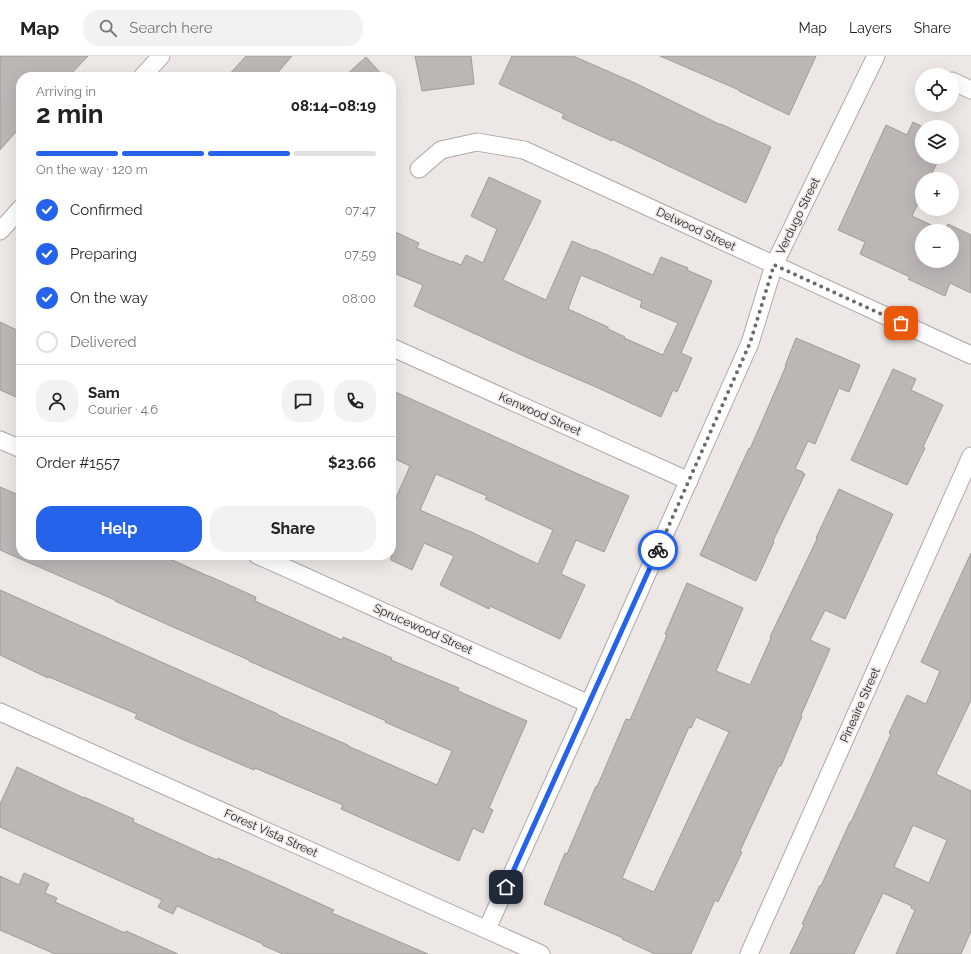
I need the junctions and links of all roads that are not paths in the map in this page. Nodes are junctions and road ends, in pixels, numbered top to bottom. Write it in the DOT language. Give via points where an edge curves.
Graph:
graph roads {
  1 [pos="161,56"];
  2 [pos="876,56"];
  3 [pos="147,72"];
  4 [pos="959,84"];
  5 [pos="971,90"];
  6 [pos="419,169"];
  7 [pos="16,213"];
  8 [pos="0,231"];
  9 [pos="774,265"];
  10 [pos="396,349"];
  11 [pos="971,355"];
  12 [pos="0,440"];
  13 [pos="16,447"];
  14 [pos="971,456"];
  15 [pos="689,481"];
  16 [pos="269,560"];
  17 [pos="589,704"];
  18 [pos="0,712"];
  19 [pos="487,929"];
  20 [pos="541,954"];
  21 [pos="749,954"];
  1 -- 3 [label="street"];
  2 -- 9 [label="street, Verdugo Street"];
  4 -- 5 [label="street"];
  6 -- 9 [label="street, Delwood Street" via="441,150 477,142 524,150"];
  7 -- 8 [label="street"];
  9 -- 11 [label="street, Delwood Street"];
  9 -- 15 [label="street, Verdugo Street" via="750,343"];
  10 -- 15 [label="street, Kenwood Street"];
  12 -- 13 [label="street"];
  14 -- 21 [label="street, Pineaire Street"];
  15 -- 17 [label="street, Verdugo Street"];
  16 -- 17 [label="street, Sprucewood Street"];
  17 -- 19 [label="street, Verdugo Street"];
  18 -- 19 [label="street, Forest Vista Street"];
  19 -- 20 [label="street, Forest Vista Street"];
}
